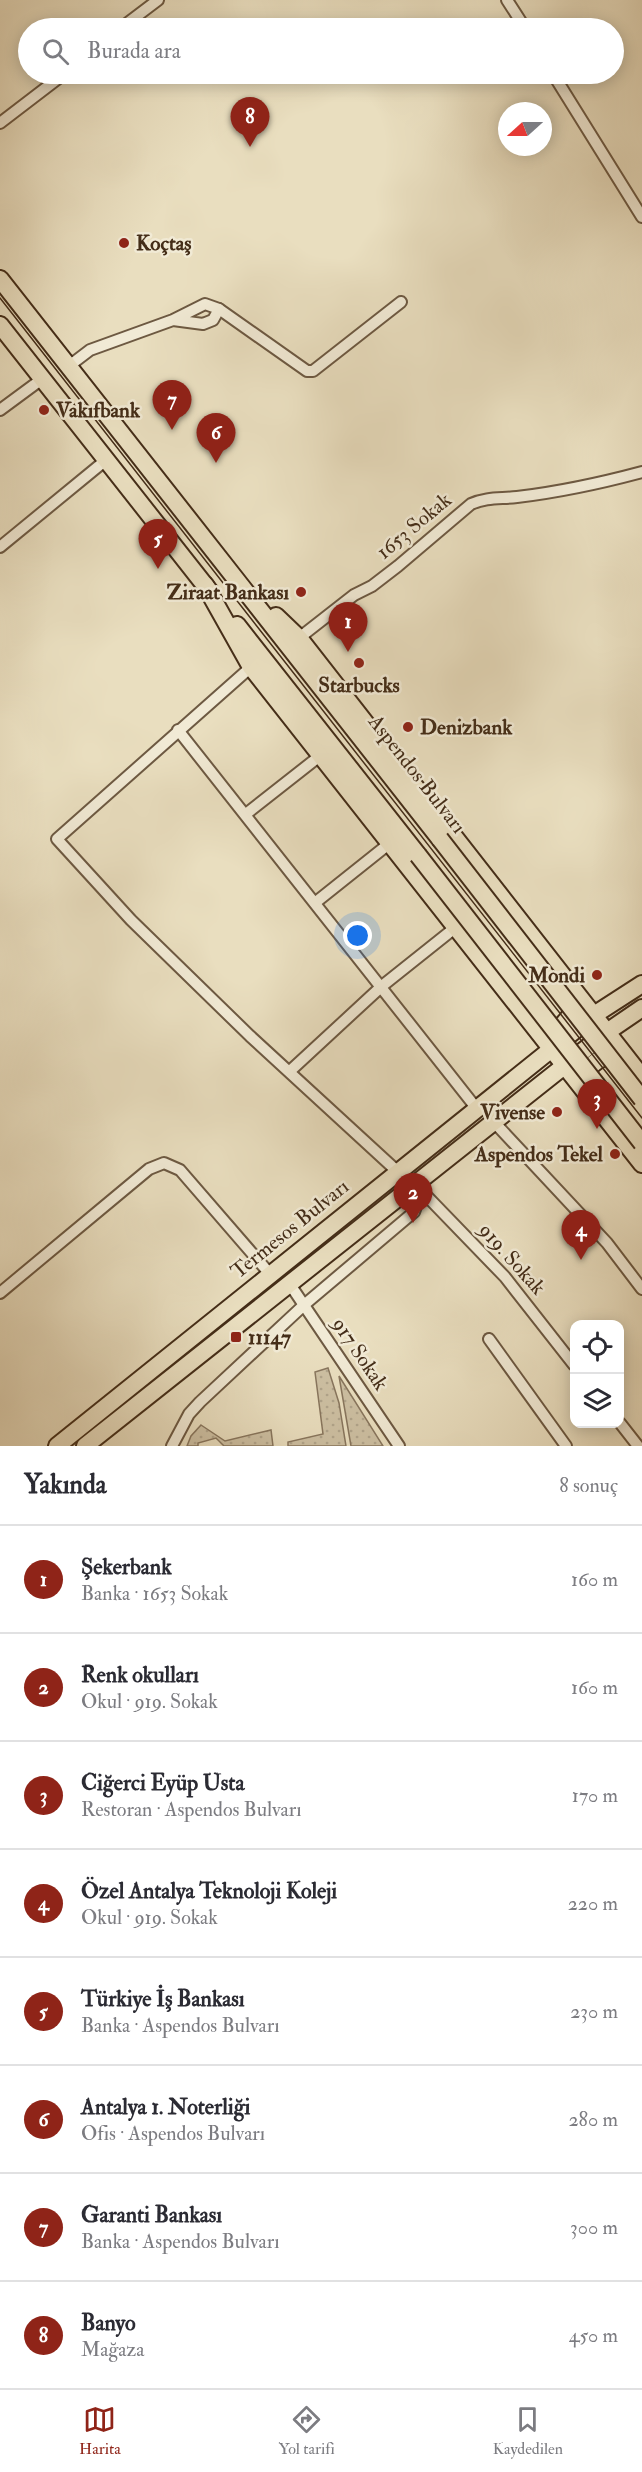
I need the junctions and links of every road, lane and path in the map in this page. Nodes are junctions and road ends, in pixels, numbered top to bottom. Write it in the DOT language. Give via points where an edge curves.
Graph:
graph roads {
  1 [pos="158,0"];
  2 [pos="507,0"];
  3 [pos="134,18"];
  4 [pos="519,18"];
  5 [pos="50,84"];
  6 [pos="560,84"];
  7 [pos="0,123"];
  8 [pos="642,218"];
  9 [pos="0,279"];
  10 [pos="401,302"];
  11 [pos="219,309"];
  12 [pos="173,320"];
  13 [pos="0,326"];
  14 [pos="69,366"];
  15 [pos="42,379"];
  16 [pos="0,410"];
  17 [pos="106,460"];
  18 [pos="642,472"];
  19 [pos="0,547"];
  20 [pos="225,564"];
  21 [pos="205,585"];
  22 [pos="299,638"];
  23 [pos="251,667"];
  24 [pos="178,730"];
  25 [pos="321,755"];
  26 [pos="246,814"];
  27 [pos="390,843"];
  28 [pos="316,902"];
  29 [pos="456,927"];
  30 [pos="642,984"];
  31 [pos="382,986"];
  32 [pos="573,989"];
  33 [pos="642,1008"];
  34 [pos="594,1015"];
  35 [pos="533,1026"];
  36 [pos="607,1032"];
  37 [pos="552,1049"];
  38 [pos="629,1060"];
  39 [pos="565,1065"];
  40 [pos="290,1071"];
  41 [pos="642,1077"];
  42 [pos="585,1089"];
  43 [pos="642,1099"];
  44 [pos="477,1109"];
  45 [pos="494,1122"];
  46 [pos="642,1143"];
  47 [pos="642,1164"];
  48 [pos="398,1172"];
  49 [pos="415,1184"];
  50 [pos="270,1274"];
  51 [pos="290,1283"];
  52 [pos="642,1289"];
  53 [pos="0,1293"];
  54 [pos="303,1305"];
  55 [pos="489,1339"];
  56 [pos="570,1360"];
  57 [pos="624,1428"];
  58 [pos="57,1446"];
  59 [pos="85,1446"];
  60 [pos="172,1446"];
  61 [pos="399,1446"];
  62 [pos="566,1446"];
  63 [pos="638,1446"];
  1 -- 3 [label="street"];
  2 -- 4 [label="street"];
  5 -- 7 [label="street"];
  6 -- 8 [label="street"];
  9 -- 14 [label="main road, Aspendos Bulvarı"];
  10 -- 11 [label="street" via="308,371"];
  11 -- 12 [label="street" via="205,303"];
  11 -- 12 [label="street" via="213,320 203,324"];
  12 -- 14 [label="street" via="90,350"];
  13 -- 15 [label="main road"];
  14 -- 20 [label="main road, Aspendos Bulvarı"];
  15 -- 16 [label="street"];
  15 -- 17 [label="main road"];
  17 -- 19 [label="street"];
  17 -- 21 [label="main road"];
  18 -- 22 [label="street, 1653 Sokak" via="471,504 398,566"];
  20 -- 22 [label="main road"];
  20 -- 43 [label="main road, Aspendos Bulvarı, bridge"];
  21 -- 23 [label="main road"];
  21 -- 46 [label="main road, bridge"];
  22 -- 32 [label="main road"];
  23 -- 24 [label="street"];
  23 -- 25 [label="main road"];
  24 -- 26 [label="street"];
  24 -- 40 [label="street" via="57,839 131,920"];
  25 -- 26 [label="street"];
  25 -- 27 [label="main road"];
  26 -- 28 [label="street"];
  27 -- 28 [label="street"];
  27 -- 29 [label="main road"];
  28 -- 31 [label="street"];
  29 -- 31 [label="street"];
  29 -- 35 [label="main road"];
  30 -- 34 [label="main road, Termesos Bulvarı"];
  31 -- 40 [label="street"];
  31 -- 44 [label="street"];
  32 -- 34 [label="main road"];
  32 -- 35 [label="main road" via="577,1003 561,1027 546,1031"];
  33 -- 36 [label="main road, Termesos Bulvarı"];
  34 -- 36 [label="main road"];
  34 -- 37 [label="main road, Termesos Bulvarı"];
  35 -- 37 [label="main road"];
  36 -- 38 [label="main road"];
  36 -- 39 [label="main road, Termesos Bulvarı"];
  37 -- 39 [label="main road"];
  37 -- 44 [label="main road, Termesos Bulvarı"];
  38 -- 41 [label="main road"];
  38 -- 42 [label="main road" via="618,1053 604,1056 582,1076"];
  39 -- 42 [label="main road"];
  39 -- 45 [label="main road, Termesos Bulvarı"];
  40 -- 48 [label="street"];
  42 -- 47 [label="main road"];
  44 -- 48 [label="main road, Termesos Bulvarı"];
  45 -- 49 [label="main road, Termesos Bulvarı"];
  45 -- 52 [label="street" via="607,1243"];
  48 -- 50 [label="main road, Termesos Bulvarı"];
  49 -- 51 [label="main road, Termesos Bulvarı"];
  49 -- 54 [label="street" via="418,1201 414,1212"];
  49 -- 56 [label="street, 919. Sokak" via="506,1277"];
  50 -- 53 [label="street" via="180,1170 164,1163 149,1169"];
  50 -- 58 [label="main road, Termesos Bulvarı"];
  51 -- 54 [label="street, 917 Sokak"];
  51 -- 59 [label="main road, Termesos Bulvarı"];
  54 -- 60 [label="street" via="189,1414"];
  54 -- 61 [label="street, 917 Sokak"];
  55 -- 62 [label="street"];
  57 -- 63 [label="street"];
}
